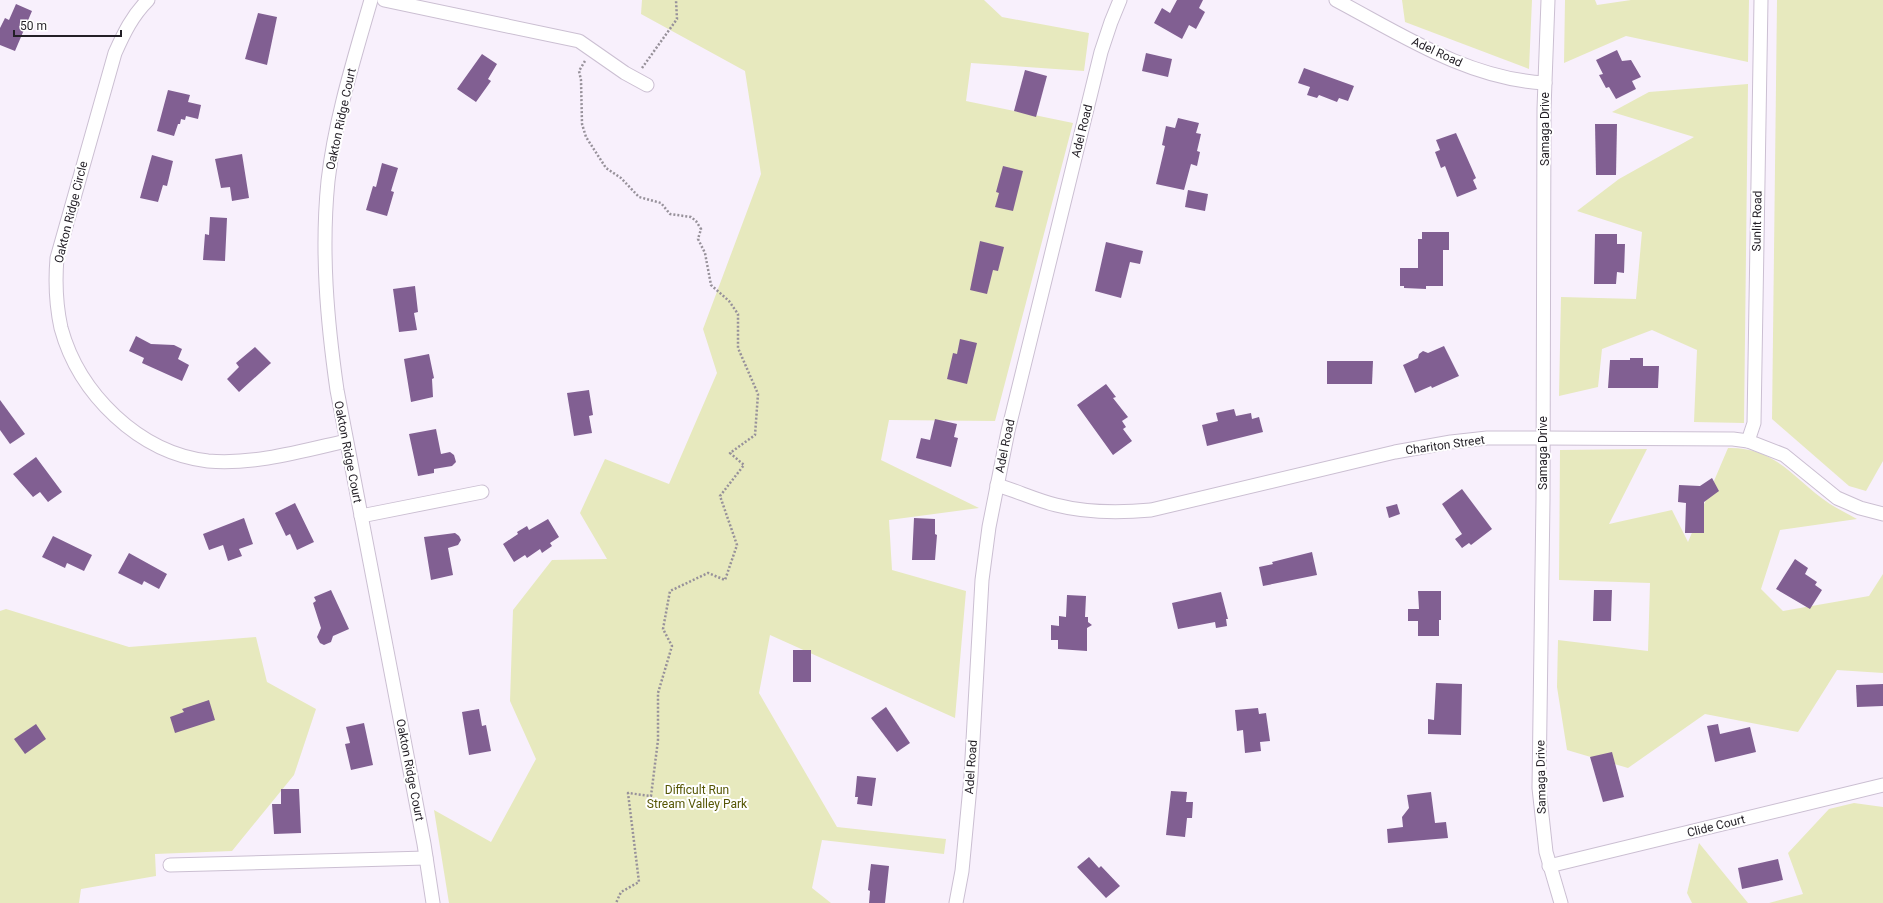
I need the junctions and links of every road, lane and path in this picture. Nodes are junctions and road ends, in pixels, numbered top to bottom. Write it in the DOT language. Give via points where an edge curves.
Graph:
graph roads {
  1 [pos="148,0"];
  2 [pos="371,0"];
  3 [pos="384,0"];
  4 [pos="676,0"];
  5 [pos="1120,0"];
  6 [pos="1336,0"];
  7 [pos="1548,0"];
  8 [pos="1761,0"];
  9 [pos="593,50"];
  10 [pos="635,78"];
  11 [pos="1545,83"];
  12 [pos="647,85"];
  13 [pos="1542,438"];
  14 [pos="346,441"];
  15 [pos="1748,441"];
  16 [pos="997,485"];
  17 [pos="482,492"];
  18 [pos="1883,514"];
  19 [pos="361,516"];
  20 [pos="1883,785"];
  21 [pos="426,858"];
  22 [pos="170,865"];
  23 [pos="1549,866"];
  24 [pos="433,903"];
  25 [pos="616,903"];
  26 [pos="956,903"];
  27 [pos="1561,903"];
  1 -- 14 [label="street, Oakton Ridge Circle" via="126,27 115,53 57,258 57,308 71,355 89,386 117,418 153,443 184,456 232,462 256,460"];
  2 -- 14 [label="street, Oakton Ridge Court" via="335,138 325,222 329,334"];
  3 -- 9 [label="street" via="579,41"];
  4 -- 10 [label="path" via="677,19"];
  5 -- 16 [label="street, Adel Road" via="1101,52"];
  6 -- 11 [label="street, Adel Road" via="1432,52 1458,63 1502,78"];
  7 -- 11 [label="street, Samaga Drive"];
  8 -- 15 [label="street, Sunlit Road" via="1754,423"];
  9 -- 10 [label="street"];
  9 -- 25 [label="path" via="579,71 582,124 586,137 606,168 621,178 639,197 661,203 670,214 691,217 696,221 701,229 698,239 705,253 711,285 729,301 738,314 738,348 758,394 756,435 730,453 744,465 720,496 737,545 725,580 708,573 670,591 663,629 672,646 658,693 658,740 651,796 628,793 639,882 621,892"];
  10 -- 12 [label="street"];
  11 -- 13 [label="street, Samaga Drive"];
  13 -- 15 [label="street, Chariton Street"];
  13 -- 16 [label="street, Chariton Street" via="1487,438 1395,452 1151,510 1124,513 1097,512 1057,505"];
  13 -- 23 [label="street, Samaga Drive" via="1539,788"];
  14 -- 19 [label="street, Oakton Ridge Court"];
  15 -- 18 [label="street, Chariton Street" via="1784,455 1837,498"];
  16 -- 26 [label="street, Adel Road" via="982,580 970,776 962,871"];
  17 -- 19 [label="street"];
  19 -- 21 [label="street, Oakton Ridge Court"];
  20 -- 23 [label="street, Clide Court"];
  21 -- 22 [label="street"];
  21 -- 24 [label="street, Oakton Ridge Court"];
  23 -- 27 [label="street, Samaga Drive"];
}
